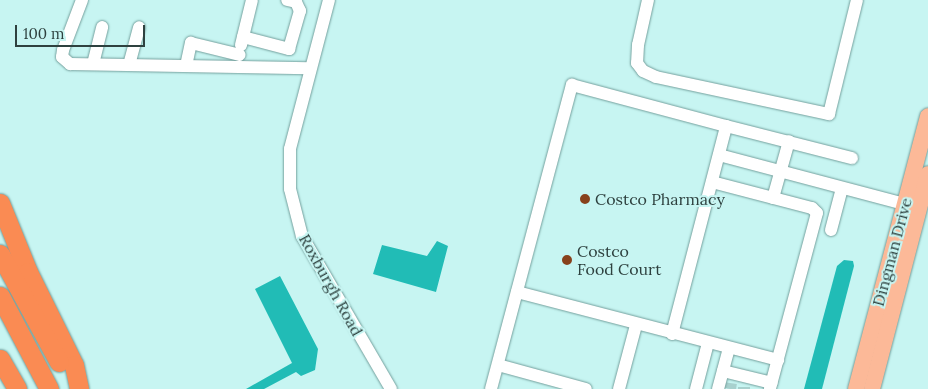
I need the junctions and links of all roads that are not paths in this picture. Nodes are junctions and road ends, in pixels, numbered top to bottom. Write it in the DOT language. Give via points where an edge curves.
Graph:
graph roads {
  1 [pos="82,0"];
  2 [pos="252,0"];
  3 [pos="287,0"];
  4 [pos="329,0"];
  5 [pos="648,0"];
  6 [pos="858,0"];
  7 [pos="102,27"];
  8 [pos="139,27"];
  9 [pos="243,37"];
  10 [pos="241,61"];
  11 [pos="93,64"];
  12 [pos="129,65"];
  13 [pos="186,66"];
  14 [pos="309,68"];
  15 [pos="928,116"];
  16 [pos="726,126"];
  17 [pos="788,141"];
  18 [pos="719,155"];
  19 [pos="852,158"];
  20 [pos="780,172"];
  21 [pos="928,174"];
  22 [pos="712,182"];
  23 [pos="842,188"];
  24 [pos="773,198"];
  25 [pos="0,203"];
  26 [pos="912,206"];
  27 [pos="831,230"];
  28 [pos="0,254"];
  29 [pos="516,292"];
  30 [pos="0,296"];
  31 [pos="636,325"];
  32 [pos="672,334"];
  33 [pos="708,342"];
  34 [pos="729,348"];
  35 [pos="0,359"];
  36 [pos="778,360"];
  37 [pos="498,365"];
  38 [pos="729,376"];
  39 [pos="765,385"];
  40 [pos="17,389"];
  41 [pos="49,389"];
  42 [pos="74,389"];
  43 [pos="79,389"];
  44 [pos="391,389"];
  45 [pos="491,389"];
  46 [pos="586,389"];
  47 [pos="619,389"];
  48 [pos="696,389"];
  49 [pos="718,389"];
  50 [pos="856,389"];
  51 [pos="872,389"];
  1 -- 11 [label="street" via="62,57 70,64"];
  2 -- 9 [label="street"];
  3 -- 9 [label="street" via="296,2 300,11 289,49"];
  4 -- 14 [label="street, Roxburgh Road"];
  5 -- 6 [label="street" via="638,45 637,63 643,71 656,77 829,114"];
  7 -- 11 [label="street"];
  8 -- 12 [label="street"];
  9 -- 10 [label="street"];
  10 -- 13 [label="street"];
  10 -- 13 [label="street" via="191,43"];
  10 -- 14 [label="street"];
  11 -- 12 [label="street"];
  12 -- 13 [label="street"];
  14 -- 44 [label="street, Roxburgh Road" via="289,164 296,220 302,236"];
  15 -- 26 [label="main road, Dingman Drive"];
  16 -- 17 [label="street"];
  16 -- 18 [label="street"];
  16 -- 29 [label="street" via="572,85"];
  17 -- 19 [label="street"];
  17 -- 20 [label="street"];
  18 -- 20 [label="street"];
  18 -- 22 [label="street"];
  20 -- 23 [label="street"];
  20 -- 24 [label="street"];
  21 -- 26 [label="main road, Dingman Drive"];
  22 -- 24 [label="street"];
  22 -- 32 [label="street"];
  23 -- 26 [label="street"];
  23 -- 27 [label="street"];
  24 -- 36 [label="street" via="812,208 817,213"];
  25 -- 43 [label="highway" via="28,272 74,365"];
  26 -- 50 [label="main road, Dingman Drive"];
  26 -- 51 [label="main road, Dingman Drive"];
  28 -- 42 [label="highway"];
  29 -- 31 [label="street"];
  29 -- 37 [label="street"];
  30 -- 41 [label="highway"];
  31 -- 32 [label="street"];
  31 -- 47 [label="street"];
  32 -- 33 [label="street"];
  33 -- 34 [label="street"];
  33 -- 48 [label="street"];
  34 -- 36 [label="street"];
  34 -- 38 [label="street"];
  35 -- 40 [label="highway"];
  36 -- 39 [label="street"];
  37 -- 45 [label="street"];
  37 -- 46 [label="street"];
  38 -- 39 [label="street"];
  38 -- 49 [label="street"];
}
